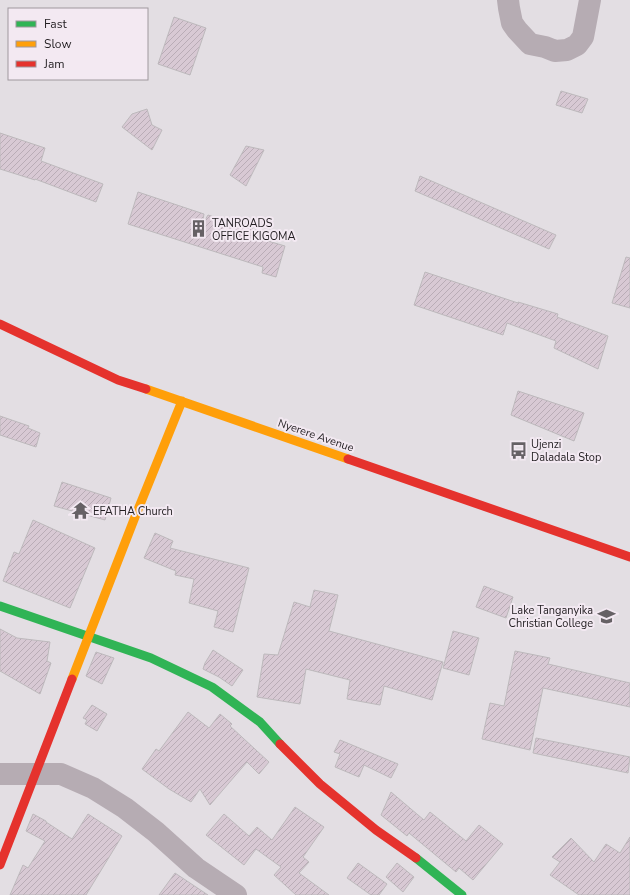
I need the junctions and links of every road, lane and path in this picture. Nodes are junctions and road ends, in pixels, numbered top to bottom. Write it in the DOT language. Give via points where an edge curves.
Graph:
graph roads {
  1 [pos="508,0"];
  2 [pos="590,0"];
  3 [pos="0,324"];
  4 [pos="182,401"];
  5 [pos="630,557"];
  6 [pos="0,606"];
  7 [pos="88,636"];
  8 [pos="0,774"];
  9 [pos="35,774"];
  10 [pos="0,865"];
  11 [pos="236,895"];
  12 [pos="462,895"];
  1 -- 2 [label="street" via="512,23 517,30 530,44 554,51 567,50 577,45 583,37"];
  3 -- 4 [label="street, Nyerere Avenue" via="118,380"];
  4 -- 5 [label="street, Nyerere Avenue"];
  4 -- 7 [label="street"];
  6 -- 7 [label="street"];
  7 -- 9 [label="street"];
  7 -- 12 [label="street" via="151,658 212,687 260,722 320,784"];
  8 -- 9 [label="street"];
  9 -- 10 [label="street"];
  9 -- 11 [label="street" via="61,774 93,788 132,813 196,868"];
}
